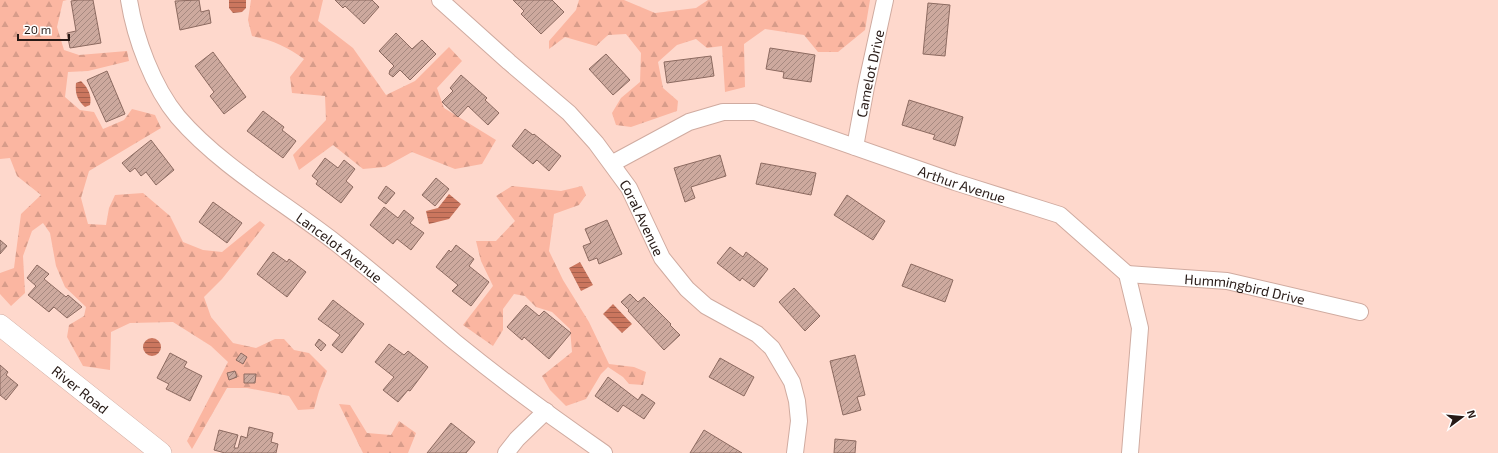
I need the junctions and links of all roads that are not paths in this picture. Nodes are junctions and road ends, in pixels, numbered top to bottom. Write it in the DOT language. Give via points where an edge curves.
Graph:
graph roads {
  1 [pos="129,0"];
  2 [pos="440,0"];
  3 [pos="885,0"];
  4 [pos="855,147"];
  5 [pos="613,163"];
  6 [pos="1127,274"];
  7 [pos="1360,312"];
  8 [pos="0,325"];
  9 [pos="546,411"];
  10 [pos="161,453"];
  11 [pos="506,453"];
  12 [pos="604,453"];
  13 [pos="795,453"];
  14 [pos="1130,453"];
  1 -- 9 [label="street, Lancelot Avenue" via="156,83 191,131 221,157 334,241 457,343"];
  2 -- 5 [label="street, Coral Avenue" via="569,113"];
  3 -- 4 [label="street, Camelot Drive"];
  4 -- 5 [label="street, Arthur Avenue" via="754,112 723,112 689,122"];
  4 -- 6 [label="street, Arthur Avenue" via="1060,215"];
  5 -- 13 [label="street, Coral Avenue" via="629,188 662,258 687,289 706,306 757,334 772,348 783,365 792,382 797,401 799,420"];
  6 -- 7 [label="street, Hummingbird Drive" via="1227,281"];
  6 -- 14 [label="street" via="1140,328"];
  8 -- 10 [label="street, River Road"];
  9 -- 11 [label="street"];
  9 -- 12 [label="street, Lancelot Avenue"];
}
